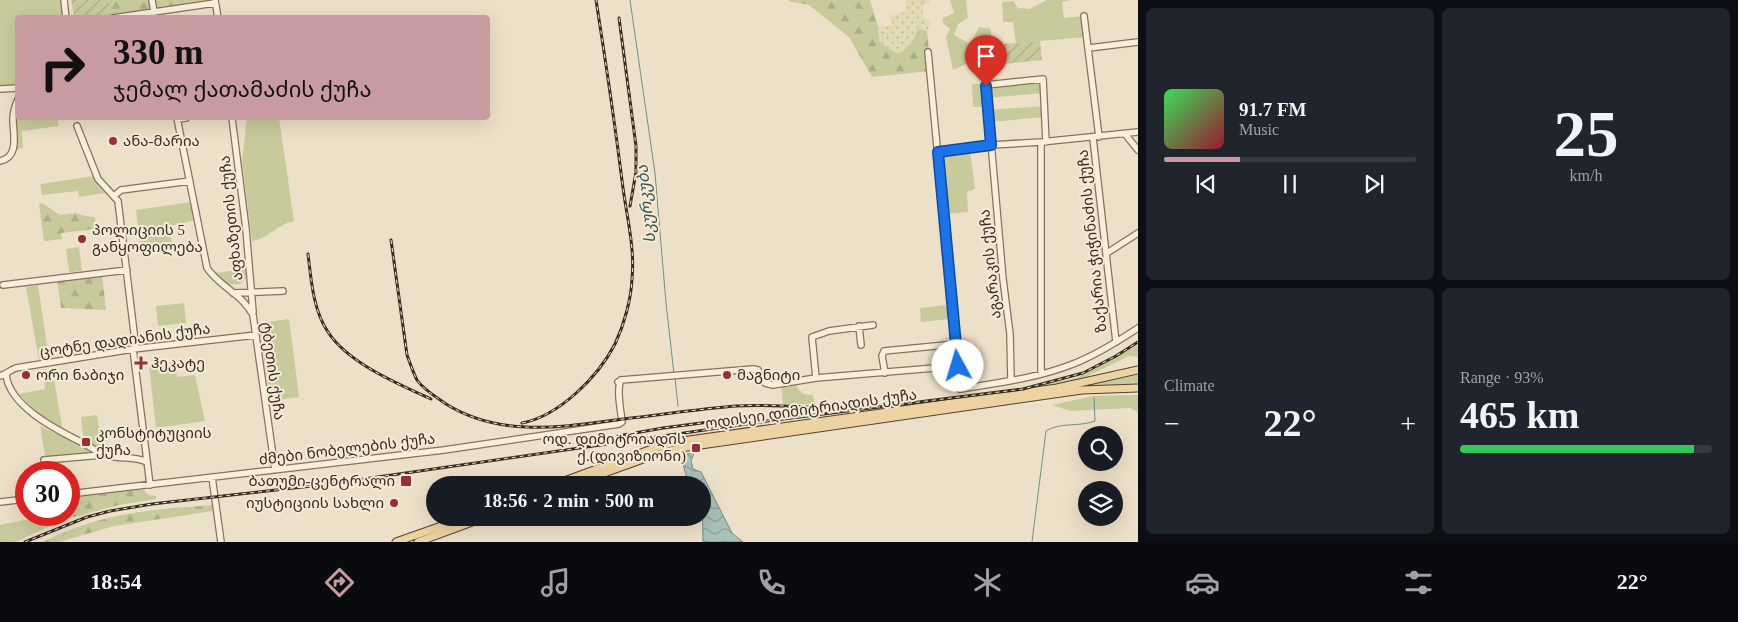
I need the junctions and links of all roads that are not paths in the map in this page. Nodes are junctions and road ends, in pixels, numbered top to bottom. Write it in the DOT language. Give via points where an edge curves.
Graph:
graph roads {
  1 [pos="64,0"];
  2 [pos="152,0"];
  3 [pos="215,2"];
  4 [pos="164,10"];
  5 [pos="154,12"];
  6 [pos="66,15"];
  7 [pos="134,15"];
  8 [pos="165,15"];
  9 [pos="217,15"];
  10 [pos="1084,16"];
  11 [pos="1138,42"];
  12 [pos="1088,48"];
  13 [pos="928,52"];
  14 [pos="15,88"];
  15 [pos="0,89"];
  16 [pos="15,110"];
  17 [pos="178,120"];
  18 [pos="232,120"];
  19 [pos="77,126"];
  20 [pos="1138,132"];
  21 [pos="1125,134"];
  22 [pos="1096,137"];
  23 [pos="1044,142"];
  24 [pos="991,145"];
  25 [pos="1138,150"];
  26 [pos="938,152"];
  27 [pos="0,161"];
  28 [pos="190,181"];
  29 [pos="114,196"];
  30 [pos="1138,233"];
  31 [pos="1107,253"];
  32 [pos="127,270"];
  33 [pos="3,286"];
  34 [pos="283,291"];
  35 [pos="233,293"];
  36 [pos="252,293"];
  37 [pos="253,315"];
  38 [pos="873,325"];
  39 [pos="859,326"];
  40 [pos="1138,328"];
  41 [pos="256,335"];
  42 [pos="1116,342"];
  43 [pos="956,344"];
  44 [pos="861,345"];
  45 [pos="135,349"];
  46 [pos="958,366"];
  47 [pos="1138,370"];
  48 [pos="885,373"];
  49 [pos="1041,374"];
  50 [pos="3,375"];
  51 [pos="816,378"];
  52 [pos="1011,380"];
  53 [pos="1138,388"];
  54 [pos="104,455"];
  55 [pos="44,460"];
  56 [pos="147,462"];
  57 [pos="274,470"];
  58 [pos="577,476"];
  59 [pos="596,476"];
  60 [pos="212,477"];
  61 [pos="150,485"];
  62 [pos="80,493"];
  63 [pos="15,500"];
  64 [pos="0,502"];
  65 [pos="441,526"];
  66 [pos="461,526"];
  67 [pos="222,542"];
  68 [pos="396,542"];
  69 [pos="418,542"];
  1 -- 6 [label="street"];
  2 -- 5 [label="street"];
  3 -- 4 [label="street"];
  3 -- 9 [label="street"];
  4 -- 5 [label="street"];
  4 -- 8 [label="street"];
  5 -- 7 [label="street"];
  10 -- 12 [label="street, ზაქარია ჭიჭინაძის ქუჩა"];
  11 -- 12 [label="street"];
  12 -- 22 [label="street, ზაქარია ჭიჭინაძის ქუჩა"];
  13 -- 26 [label="street"];
  14 -- 15 [label="street"];
  16 -- 27 [label="street" via="14,149 10,156"];
  17 -- 28 [label="street, ტბეთის ქუჩა"];
  18 -- 36 [label="street, აფხაზეთის ქუჩა"];
  19 -- 29 [label="street" via="98,179"];
  20 -- 21 [label="street"];
  21 -- 22 [label="street"];
  21 -- 25 [label="street"];
  22 -- 23 [label="street"];
  22 -- 31 [label="street, ზაქარია ჭიჭინაძის ქუჩა"];
  23 -- 24 [label="street"];
  23 -- 24 [label="street, აგარაკის ქუჩა" via="1043,79 986,86"];
  23 -- 49 [label="street"];
  24 -- 26 [label="street"];
  24 -- 52 [label="street, აგარაკის ქუჩა" via="1010,334"];
  26 -- 43 [label="street"];
  28 -- 29 [label="street" via="120,190"];
  28 -- 35 [label="street, ტბეთის ქუჩა" via="207,268"];
  29 -- 32 [label="street" via="120,211"];
  30 -- 31 [label="street"];
  31 -- 42 [label="street, ზაქარია ჭიჭინაძის ქუჩა"];
  32 -- 33 [label="street"];
  32 -- 45 [label="street"];
  34 -- 36 [label="street"];
  35 -- 36 [label="street"];
  35 -- 37 [label="street, ტბეთის ქუჩა"];
  36 -- 37 [label="street, აფხაზეთის ქუჩა"];
  37 -- 41 [label="street, ტბეთის ქუჩა"];
  38 -- 39 [label="street"];
  39 -- 44 [label="street"];
  39 -- 51 [label="street" via="812,337"];
  40 -- 42 [label="street"];
  41 -- 45 [label="street, ცოტნე დადიანის ქუჩა"];
  41 -- 57 [label="street, ტბეთის ქუჩა"];
  42 -- 49 [label="street" via="1084,360"];
  43 -- 46 [label="street"];
  43 -- 48 [label="street" via="884,351"];
  45 -- 50 [label="street, ცოტნე დადიანის ქუჩა" via="16,368"];
  45 -- 56 [label="street"];
  46 -- 48 [label="street, ძმები ნობელების ქუჩა"];
  46 -- 52 [label="street" via="960,389"];
  47 -- 58 [label="main road, ოდისეი დიმიტრიადის ქუჩა" via="1057,388 675,442"];
  48 -- 51 [label="street, ძმები ნობელების ქუჩა"];
  49 -- 52 [label="street"];
  50 -- 54 [label="street" via="17,396 41,421"];
  51 -- 57 [label="street, ძმები ნობელების ქუჩა" via="773,385 766,383 754,369 622,380 616,386 622,422 619,424 473,446"];
  53 -- 59 [label="main road, ოდისეი დიმიტრიადის ქუჩა" via="1082,390 680,448"];
  54 -- 55 [label="street"];
  54 -- 56 [label="street"];
  56 -- 61 [label="street"];
  57 -- 60 [label="street, ძმები ნობელების ქუჩა"];
  60 -- 61 [label="street, ძმები ნობელების ქუჩა"];
  60 -- 67 [label="street"];
  61 -- 62 [label="street, ძმები ნობელების ქუჩა"];
  63 -- 64 [label="street"];
  65 -- 68 [label="main road"];
  66 -- 69 [label="main road"];
}
